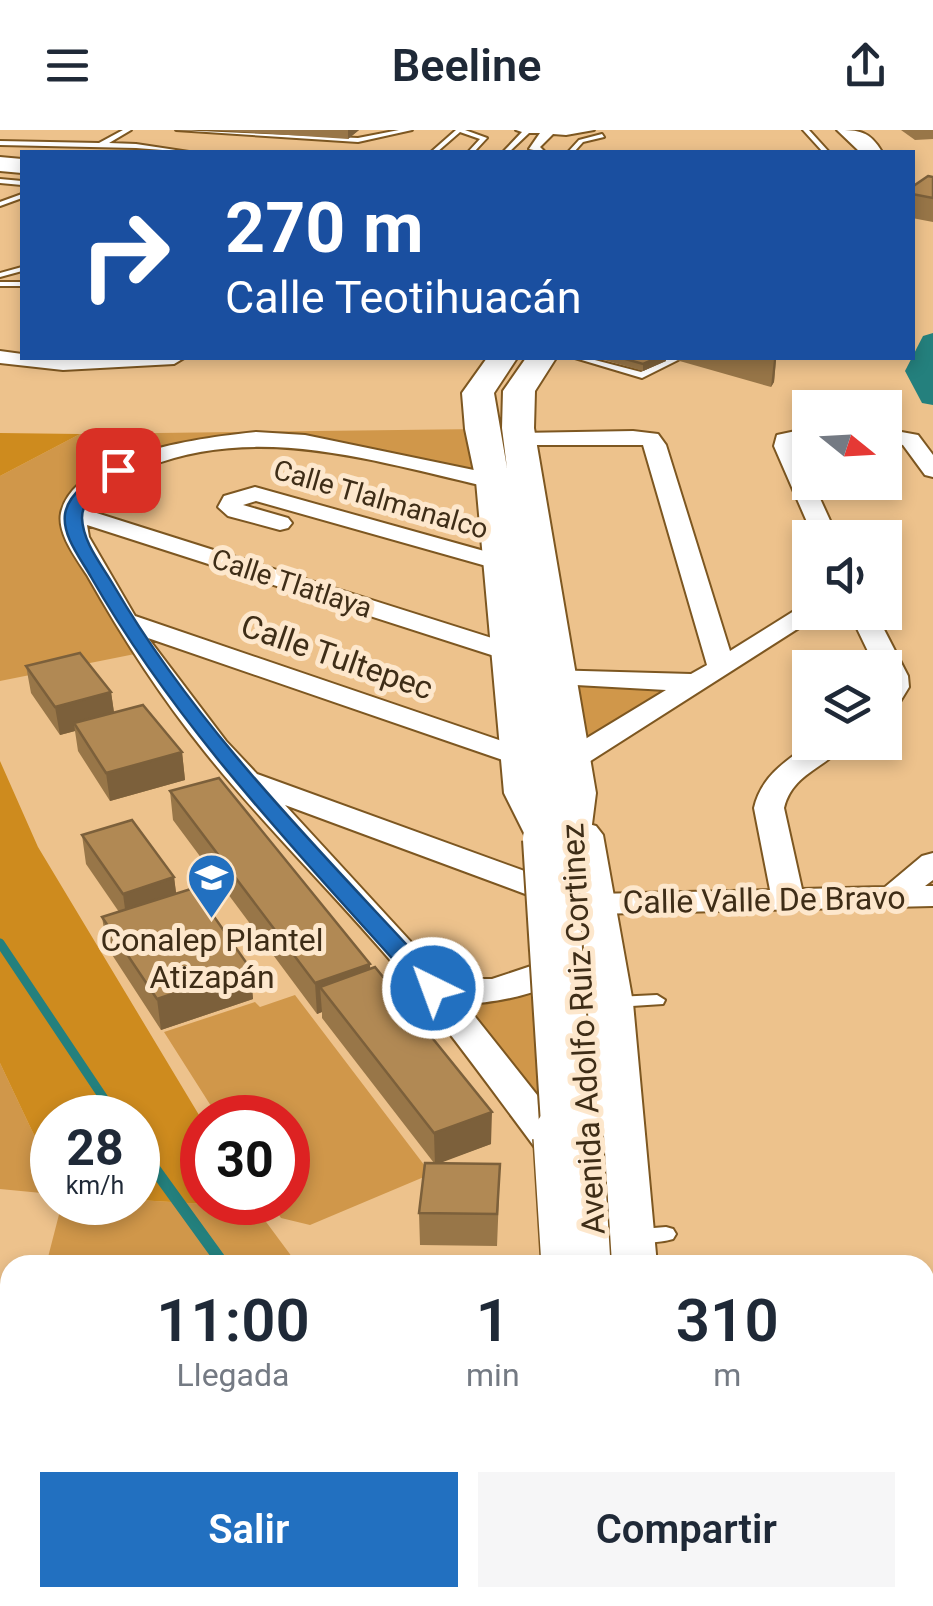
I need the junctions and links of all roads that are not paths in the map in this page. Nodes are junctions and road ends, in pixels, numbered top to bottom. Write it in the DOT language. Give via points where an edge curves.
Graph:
graph roads {
  1 [pos="128,130"];
  2 [pos="178,130"];
  3 [pos="409,130"];
  4 [pos="518,130"];
  5 [pos="528,130"];
  6 [pos="589,130"];
  7 [pos="806,130"];
  8 [pos="847,130"];
  9 [pos="458,131"];
  10 [pos="212,132"];
  11 [pos="552,132"];
  12 [pos="879,140"];
  13 [pos="0,143"];
  14 [pos="98,147"];
  15 [pos="142,150"];
  16 [pos="187,150"];
  17 [pos="436,150"];
  18 [pos="473,150"];
  19 [pos="509,150"];
  20 [pos="536,150"];
  21 [pos="573,150"];
  22 [pos="824,150"];
  23 [pos="38,360"];
  24 [pos="78,360"];
  25 [pos="586,360"];
  26 [pos="673,360"];
  27 [pos="511,373"];
  28 [pos="792,438"];
  29 [pos="902,438"];
  30 [pos="520,439"];
  31 [pos="792,462"];
  32 [pos="933,470"];
  33 [pos="493,481"];
  34 [pos="307,507"];
  35 [pos="74,513"];
  36 [pos="280,524"];
  37 [pos="220,560"];
  38 [pos="504,564"];
  39 [pos="128,622"];
  40 [pos="792,624"];
  41 [pos="510,654"];
  42 [pos="721,667"];
  43 [pos="558,676"];
  44 [pos="696,683"];
  45 [pos="808,760"];
  46 [pos="244,780"];
  47 [pos="550,810"];
  48 [pos="933,863"];
  49 [pos="933,896"];
  50 [pos="893,897"];
  51 [pos="788,899"];
  52 [pos="594,904"];
  53 [pos="549,971"];
  54 [pos="433,988"];
  55 [pos="548,1084"];
  56 [pos="550,1139"];
  57 [pos="621,1253"];
  58 [pos="556,1255"];
  59 [pos="575,1255"];
  1 -- 14 [label="lane"];
  2 -- 10 [label="lane"];
  3 -- 10 [label="lane" via="358,140"];
  4 -- 5 [label="lane"];
  5 -- 11 [label="lane"];
  5 -- 19 [label="lane"];
  6 -- 11 [label="lane"];
  6 -- 21 [label="lane" via="602,136"];
  7 -- 22 [label="lane"];
  8 -- 12 [label="main road" via="866,144"];
  9 -- 17 [label="lane"];
  9 -- 18 [label="lane" via="484,138"];
  10 -- 16 [label="lane"];
  11 -- 20 [label="lane" via="529,146"];
  13 -- 14 [label="lane"];
  14 -- 15 [label="lane"];
  23 -- 24 [label="street"];
  25 -- 26 [label="lane" via="642,375"];
  27 -- 30 [label="main road, Avenida Adolfo Ruiz Cortinez"];
  27 -- 33 [label="main road, Avenida Adolfo Ruiz Cortinez" via="481,429"];
  28 -- 31 [label="street" via="785,446"];
  29 -- 32 [label="street"];
  30 -- 42 [label="street" via="655,445"];
  30 -- 43 [label="main road, Avenida Adolfo Ruiz Cortinez"];
  33 -- 35 [label="street" via="305,441 256,438 208,443 118,470 87,489"];
  33 -- 38 [label="main road, Avenida Adolfo Ruiz Cortinez"];
  34 -- 36 [label="street"];
  34 -- 36 [label="street, Calle Tlalmanalco" via="255,494 232,501 230,507"];
  34 -- 38 [label="street, Calle Tlalmanalco"];
  35 -- 37 [label="street, Calle Tlatlaya"];
  35 -- 39 [label="street" via="76,536"];
  36 -- 37 [label="street"];
  37 -- 41 [label="street, Calle Tlatlaya"];
  38 -- 41 [label="main road, Avenida Adolfo Ruiz Cortinez"];
  39 -- 46 [label="street"];
  39 -- 47 [label="street, Calle Tultepec"];
  40 -- 42 [label="street"];
  41 -- 47 [label="main road, Avenida Adolfo Ruiz Cortinez"];
  42 -- 44 [label="street"];
  43 -- 44 [label="street"];
  43 -- 47 [label="main road, Avenida Adolfo Ruiz Cortinez"];
  44 -- 47 [label="street"];
  45 -- 51 [label="street" via="770,794"];
  46 -- 47 [label="street"];
  46 -- 54 [label="street"];
  47 -- 52 [label="main road, Avenida Adolfo Ruiz Cortinez"];
  47 -- 53 [label="main road, Avenida Adolfo Ruiz Cortinez"];
  47 -- 57 [label="main road, Avenida Adolfo Ruiz Cortinez"];
  47 -- 59 [label="main road, Avenida Adolfo Ruiz Cortinez, bridge"];
  48 -- 50 [label="street"];
  49 -- 50 [label="street, Calle Valle De Bravo"];
  50 -- 51 [label="street, Calle Valle De Bravo"];
  51 -- 52 [label="street, Calle Valle De Bravo"];
  52 -- 57 [label="main road, Avenida Adolfo Ruiz Cortinez" via="632,1001"];
  53 -- 54 [label="street" via="494,992 462,995"];
  53 -- 55 [label="main road, Avenida Adolfo Ruiz Cortinez"];
  54 -- 56 [label="street"];
  55 -- 56 [label="main road, Avenida Adolfo Ruiz Cortinez"];
  55 -- 57 [label="main road"];
  56 -- 58 [label="main road, Avenida Adolfo Ruiz Cortinez"];
}
